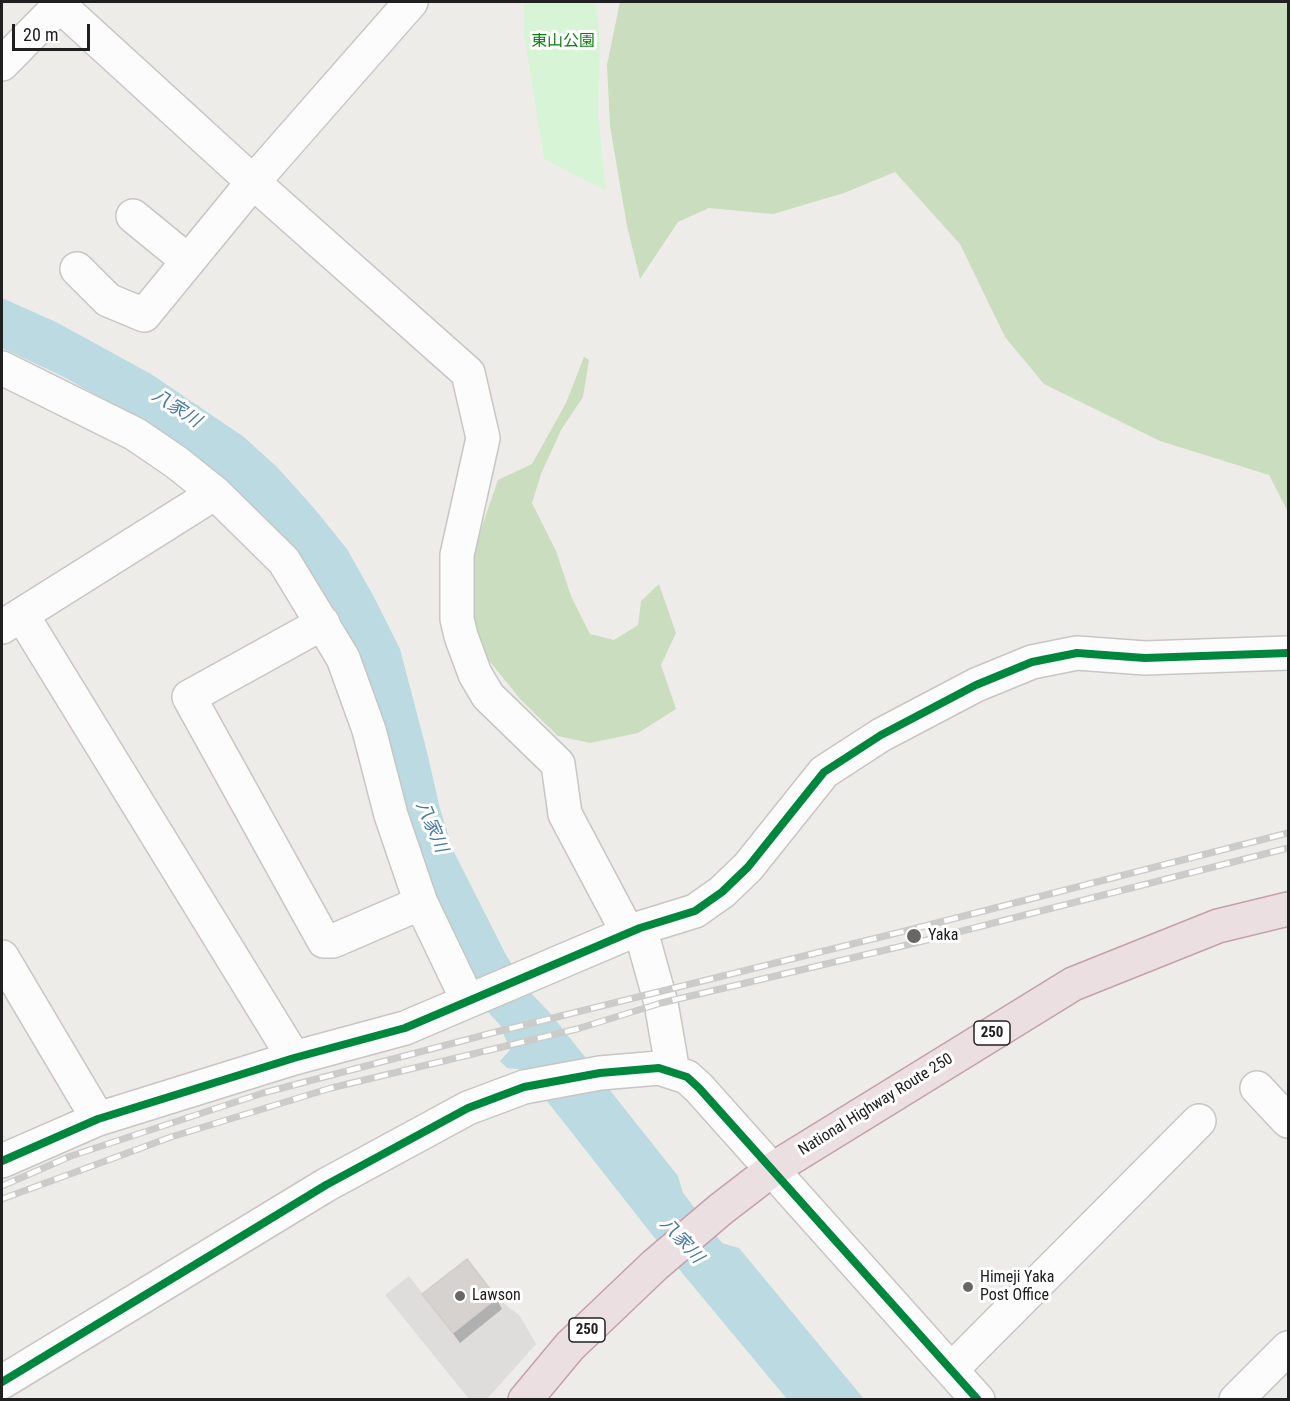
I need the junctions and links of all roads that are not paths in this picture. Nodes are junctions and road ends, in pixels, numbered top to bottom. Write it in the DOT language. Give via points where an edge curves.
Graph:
graph roads {
  1 [pos="411,2"];
  2 [pos="58,3"];
  3 [pos="2,64"];
  4 [pos="253,182"];
  5 [pos="133,216"];
  6 [pos="188,261"];
  7 [pos="77,269"];
  8 [pos="2,368"];
  9 [pos="215,493"];
  10 [pos="12,621"];
  11 [pos="323,623"];
  12 [pos="1288,653"];
  13 [pos="421,903"];
  14 [pos="1288,909"];
  15 [pos="634,930"];
  16 [pos="2,957"];
  17 [pos="468,1001"];
  18 [pos="294,1058"];
  19 [pos="673,1072"];
  20 [pos="1257,1088"];
  21 [pos="98,1119"];
  22 [pos="1199,1121"];
  23 [pos="1288,1121"];
  24 [pos="2,1161"];
  25 [pos="773,1169"];
  26 [pos="1288,1348"];
  27 [pos="952,1369"];
  28 [pos="2,1382"];
  29 [pos="525,1400"];
  30 [pos="978,1400"];
  31 [pos="1236,1400"];
  1 -- 4 [label="street"];
  2 -- 3 [label="street"];
  2 -- 4 [label="street"];
  4 -- 6 [label="street"];
  4 -- 15 [label="street" via="468,373 483,438 457,555 457,620 461,636 488,696 558,764 565,814"];
  5 -- 6 [label="street"];
  6 -- 7 [label="street" via="144,315 108,300"];
  8 -- 9 [label="street" via="135,434"];
  9 -- 10 [label="street"];
  9 -- 11 [label="street" via="284,561"];
  10 -- 18 [label="street"];
  11 -- 13 [label="street" via="343,658 369,730 391,815"];
  11 -- 13 [label="street" via="189,697 324,941 333,941"];
  12 -- 15 [label="street" via="1145,658 1077,653 1032,662 994,677 881,735 824,772 748,867 722,892 695,911"];
  13 -- 17 [label="street"];
  14 -- 25 [label="highway, National Highway Route 250 / 250" via="1218,926 1073,984"];
  15 -- 17 [label="street"];
  15 -- 19 [label="street" via="661,1003"];
  16 -- 21 [label="street"];
  17 -- 18 [label="street" via="405,1028"];
  18 -- 21 [label="street"];
  19 -- 25 [label="street" via="687,1077 699,1088"];
  19 -- 28 [label="street" via="659,1068 600,1073 524,1088 468,1108 326,1185"];
  20 -- 23 [label="street"];
  21 -- 24 [label="street"];
  22 -- 27 [label="street"];
  25 -- 27 [label="street"];
  25 -- 29 [label="highway, National Highway Route 250 / 250" via="655,1266 570,1346"];
  26 -- 31 [label="street"];
  27 -- 30 [label="street"];
}
